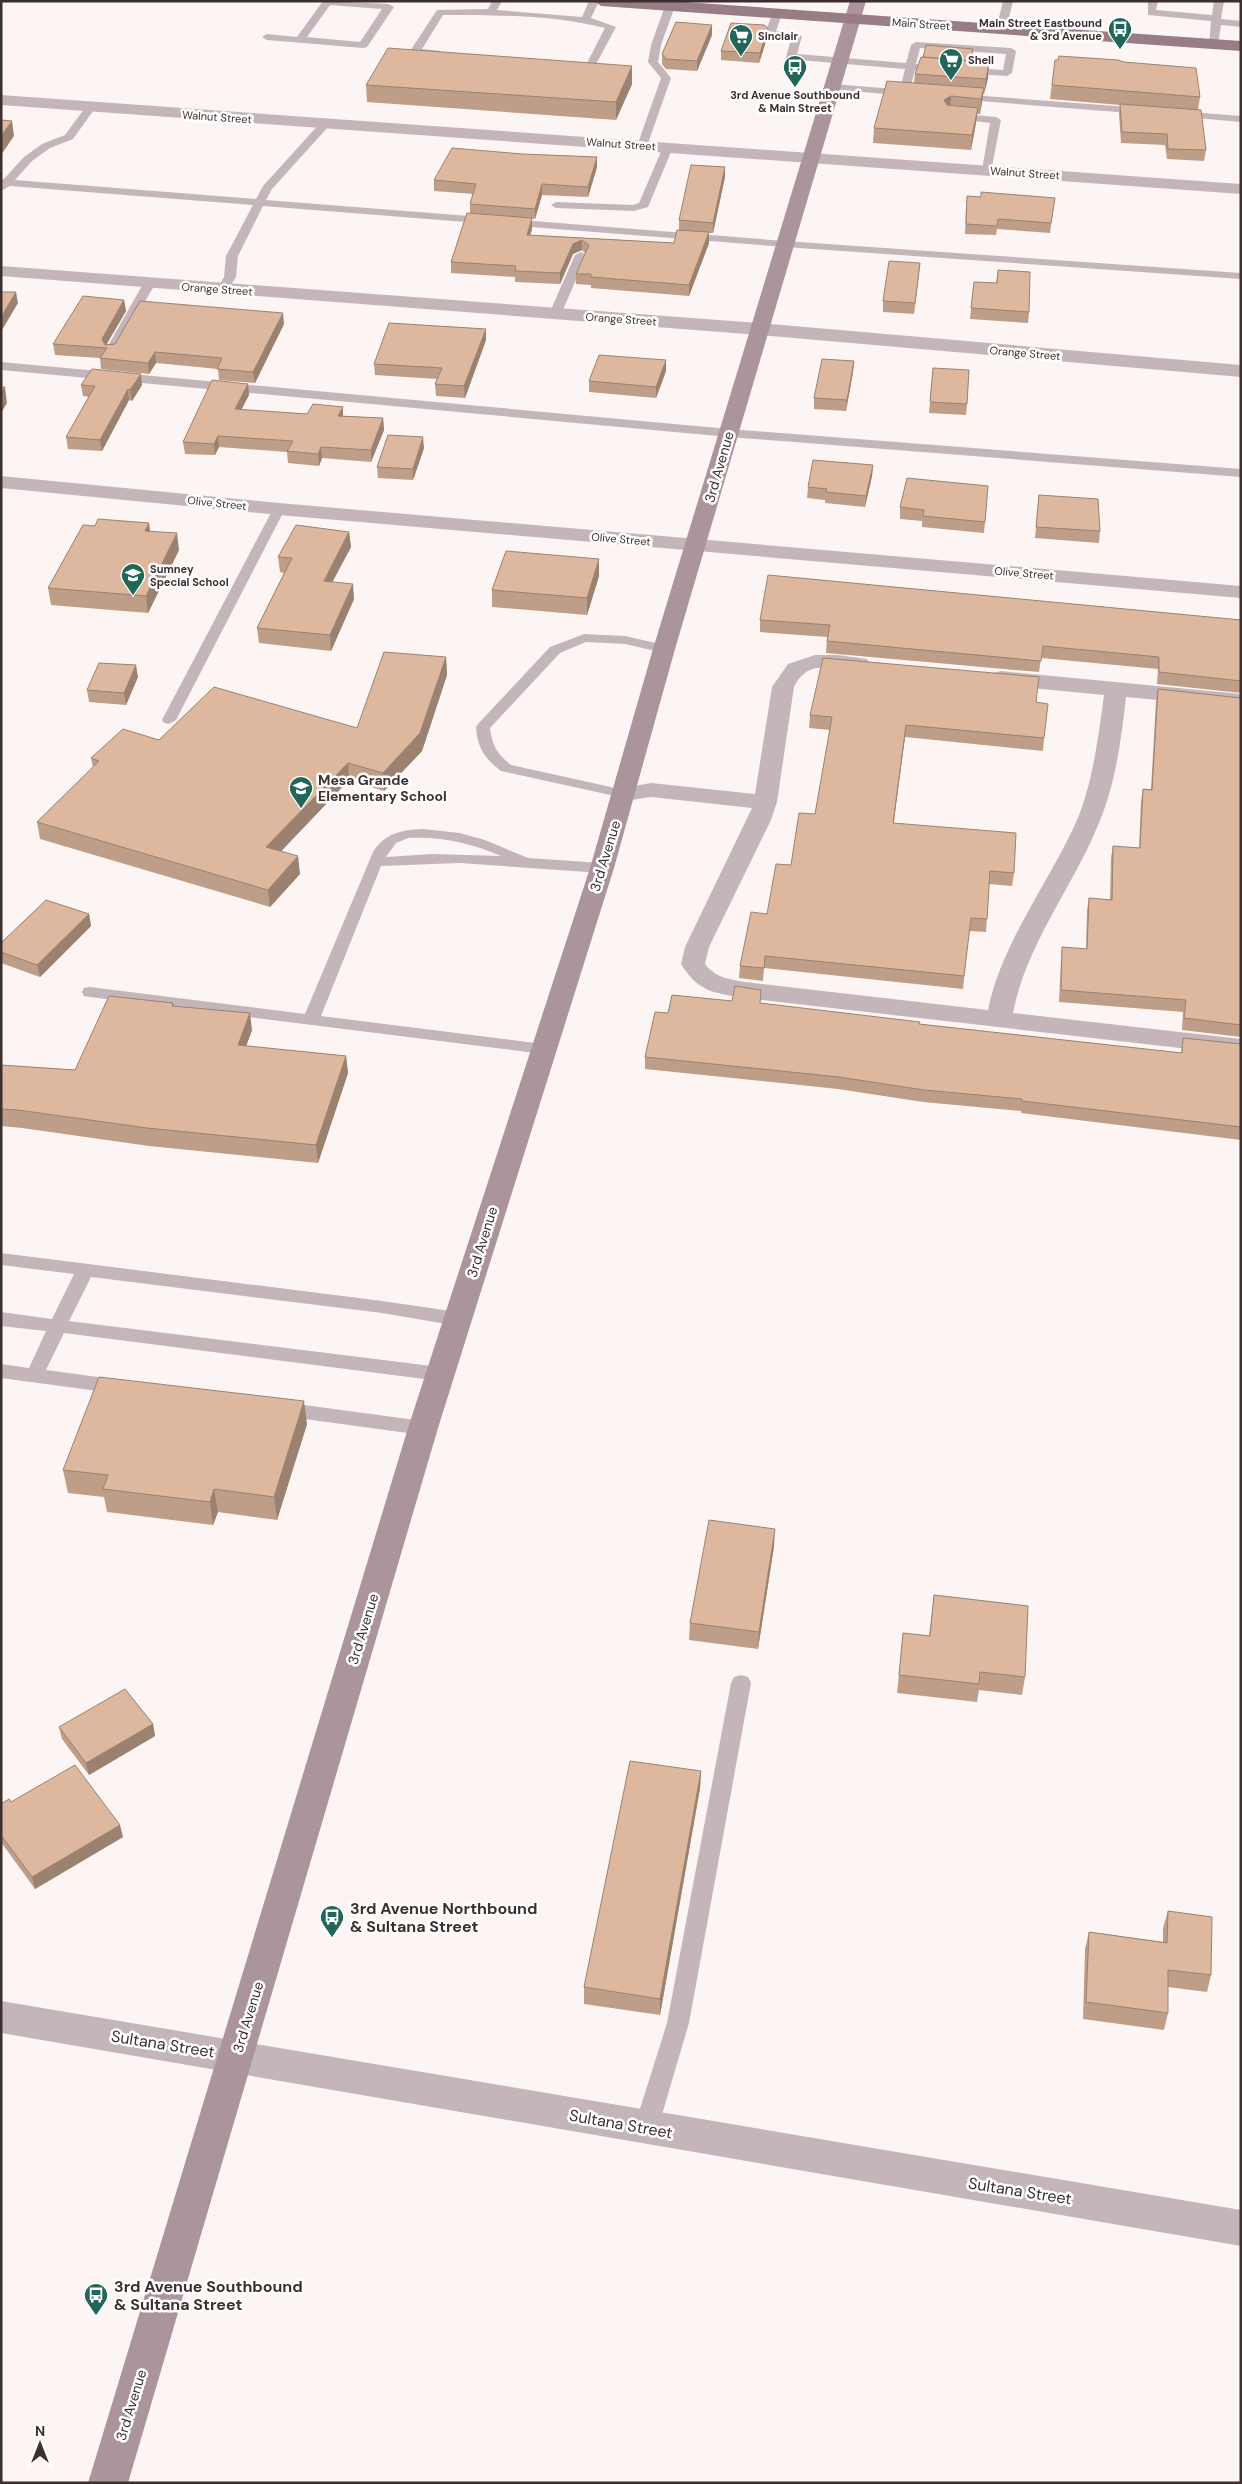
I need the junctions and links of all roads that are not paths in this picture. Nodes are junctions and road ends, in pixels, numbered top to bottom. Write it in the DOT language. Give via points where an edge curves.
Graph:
graph roads {
  1 [pos="496,1"];
  2 [pos="594,1"];
  3 [pos="601,1"];
  4 [pos="858,1"];
  5 [pos="1008,1"];
  6 [pos="1153,1"];
  7 [pos="1219,1"];
  8 [pos="372,3"];
  9 [pos="696,5"];
  10 [pos="670,6"];
  11 [pos="490,12"];
  12 [pos="777,14"];
  13 [pos="584,20"];
  14 [pos="853,20"];
  15 [pos="1216,20"];
  16 [pos="1241,24"];
  17 [pos="956,27"];
  18 [pos="1001,30"];
  19 [pos="267,37"];
  20 [pos="300,40"];
  21 [pos="1213,44"];
  22 [pos="1241,46"];
  23 [pos="444,54"];
  24 [pos="949,58"];
  25 [pos="841,61"];
  26 [pos="561,63"];
  27 [pos="910,66"];
  28 [pos="906,85"];
  29 [pos="833,87"];
  30 [pos="923,94"];
  31 [pos="942,95"];
  32 [pos="1,100"];
  33 [pos="91,107"];
  34 [pos="1151,112"];
  35 [pos="1171,113"];
  36 [pos="950,116"];
  37 [pos="1241,119"];
  38 [pos="325,124"];
  39 [pos="642,146"];
  40 [pos="668,148"];
  41 [pos="812,157"];
  42 [pos="987,170"];
  43 [pos="3,184"];
  44 [pos="1241,189"];
  45 [pos="260,204"];
  46 [pos="556,205"];
  47 [pos="785,244"];
  48 [pos="581,255"];
  49 [pos="1,271"];
  50 [pos="1241,276"];
  51 [pos="149,284"];
  52 [pos="223,289"];
  53 [pos="555,314"];
  54 [pos="759,330"];
  55 [pos="111,351"];
  56 [pos="1,366"];
  57 [pos="1241,371"];
  58 [pos="729,432"];
  59 [pos="1241,473"];
  60 [pos="1,482"];
  61 [pos="279,509"];
  62 [pos="696,545"];
  63 [pos="1241,592"];
  64 [pos="664,649"];
  65 [pos="884,666"];
  66 [pos="980,676"];
  67 [pos="1116,689"];
  68 [pos="1241,701"];
  69 [pos="169,720"];
  70 [pos="624,794"];
  71 [pos="762,811"];
  72 [pos="375,862"];
  73 [pos="525,862"];
  74 [pos="602,868"];
  75 [pos="90,992"];
  76 [pos="999,1019"];
  77 [pos="311,1020"];
  78 [pos="1241,1047"];
  79 [pos="543,1049"];
  80 [pos="1,1259"];
  81 [pos="86,1270"];
  82 [pos="1,1319"];
  83 [pos="458,1320"];
  84 [pos="57,1326"];
  85 [pos="1,1371"];
  86 [pos="440,1374"];
  87 [pos="34,1376"];
  88 [pos="136,1389"];
  89 [pos="262,1407"];
  90 [pos="423,1428"];
  91 [pos="741,1682"];
  92 [pos="1,2017"];
  93 [pos="236,2056"];
  94 [pos="646,2128"];
  95 [pos="1241,2228"];
  96 [pos="108,2483"];
  1 -- 11 [label="lane"];
  2 -- 13 [label="lane"];
  3 -- 10 [label="main road, Main Street"];
  4 -- 14 [label="street, 3rd Avenue"];
  5 -- 18 [label="lane"];
  6 -- 15 [label="lane" via="1151,13"];
  7 -- 15 [label="lane"];
  8 -- 20 [label="lane" via="327,2"];
  8 -- 20 [label="lane" via="389,7 363,45"];
  9 -- 10 [label="main road, Main Street"];
  9 -- 12 [label="main road, Main Street"];
  10 -- 39 [label="lane" via="652,62 666,78"];
  11 -- 13 [label="lane"];
  11 -- 23 [label="lane" via="440,12 415,51"];
  12 -- 14 [label="main road, Main Street"];
  12 -- 25 [label="lane" via="770,34 797,36 791,57"];
  13 -- 26 [label="lane" via="611,27 590,66"];
  14 -- 17 [label="main road, Main Street"];
  14 -- 25 [label="street, 3rd Avenue"];
  15 -- 16 [label="lane"];
  15 -- 21 [label="lane"];
  17 -- 18 [label="main road, Main Street"];
  17 -- 24 [label="lane"];
  18 -- 21 [label="main road, Main Street"];
  19 -- 20 [label="lane"];
  21 -- 22 [label="main road, Main Street"];
  24 -- 24 [label="lane" via="1006,78 1011,51"];
  24 -- 27 [label="lane"];
  24 -- 27 [label="lane" via="916,45"];
  25 -- 27 [label="lane"];
  25 -- 29 [label="street, 3rd Avenue"];
  27 -- 28 [label="lane"];
  29 -- 30 [label="lane"];
  29 -- 41 [label="street, 3rd Avenue"];
  31 -- 34 [label="lane"];
  32 -- 33 [label="street, Walnut Street"];
  33 -- 38 [label="street, Walnut Street"];
  33 -- 43 [label="lane" via="69,137 46,146"];
  35 -- 37 [label="lane"];
  36 -- 42 [label="lane" via="996,120"];
  38 -- 39 [label="street, Walnut Street"];
  38 -- 45 [label="lane" via="267,188"];
  39 -- 40 [label="street, Walnut Street"];
  40 -- 41 [label="street, Walnut Street"];
  40 -- 46 [label="lane" via="644,205 634,208"];
  41 -- 42 [label="street, Walnut Street"];
  41 -- 47 [label="street, 3rd Avenue"];
  42 -- 44 [label="street, Walnut Street"];
  43 -- 45 [label="lane"];
  45 -- 47 [label="lane"];
  45 -- 52 [label="lane" via="232,256 230,277"];
  47 -- 50 [label="lane"];
  47 -- 54 [label="street, 3rd Avenue"];
  48 -- 53 [label="lane"];
  49 -- 51 [label="street, Orange Street"];
  51 -- 52 [label="street, Orange Street"];
  51 -- 55 [label="lane"];
  52 -- 53 [label="street, Orange Street"];
  53 -- 54 [label="street, Orange Street"];
  54 -- 57 [label="street, Orange Street"];
  54 -- 58 [label="street, 3rd Avenue"];
  56 -- 58 [label="lane"];
  58 -- 59 [label="lane"];
  58 -- 62 [label="street, 3rd Avenue"];
  60 -- 61 [label="street, Olive Street"];
  61 -- 62 [label="street, Olive Street"];
  61 -- 69 [label="lane"];
  62 -- 63 [label="street, Olive Street"];
  62 -- 64 [label="street, 3rd Avenue"];
  64 -- 70 [label="street, 3rd Avenue"];
  64 -- 70 [label="lane" via="625,640 584,638 555,650 483,727 484,744 491,756 506,768"];
  65 -- 71 [label="street" via="814,662 797,667 788,674"];
  66 -- 67 [label="street"];
  67 -- 68 [label="street"];
  67 -- 76 [label="street" via="1107,759 1085,829 1016,961 1005,989"];
  70 -- 71 [label="street" via="650,807"];
  70 -- 74 [label="street, 3rd Avenue"];
  71 -- 76 [label="street" via="697,947 693,964 699,976 715,985 745,990"];
  72 -- 73 [label="lane" via="425,858"];
  72 -- 73 [label="lane" via="393,838 408,833 428,833 495,847"];
  72 -- 77 [label="lane"];
  73 -- 74 [label="lane"];
  74 -- 79 [label="street, 3rd Avenue"];
  75 -- 77 [label="lane"];
  76 -- 78 [label="street"];
  77 -- 79 [label="lane"];
  79 -- 83 [label="street, 3rd Avenue"];
  80 -- 81 [label="lane"];
  81 -- 83 [label="lane"];
  81 -- 84 [label="lane"];
  82 -- 84 [label="lane"];
  83 -- 86 [label="street, 3rd Avenue"];
  84 -- 86 [label="lane"];
  84 -- 87 [label="lane"];
  85 -- 87 [label="lane"];
  86 -- 90 [label="street, 3rd Avenue"];
  87 -- 88 [label="lane"];
  89 -- 90 [label="lane"];
  90 -- 93 [label="street, 3rd Avenue"];
  91 -- 94 [label="lane" via="678,2023"];
  92 -- 93 [label="street, Sultana Street"];
  93 -- 94 [label="street, Sultana Street"];
  93 -- 96 [label="street, 3rd Avenue"];
  94 -- 95 [label="street, Sultana Street"];
}
